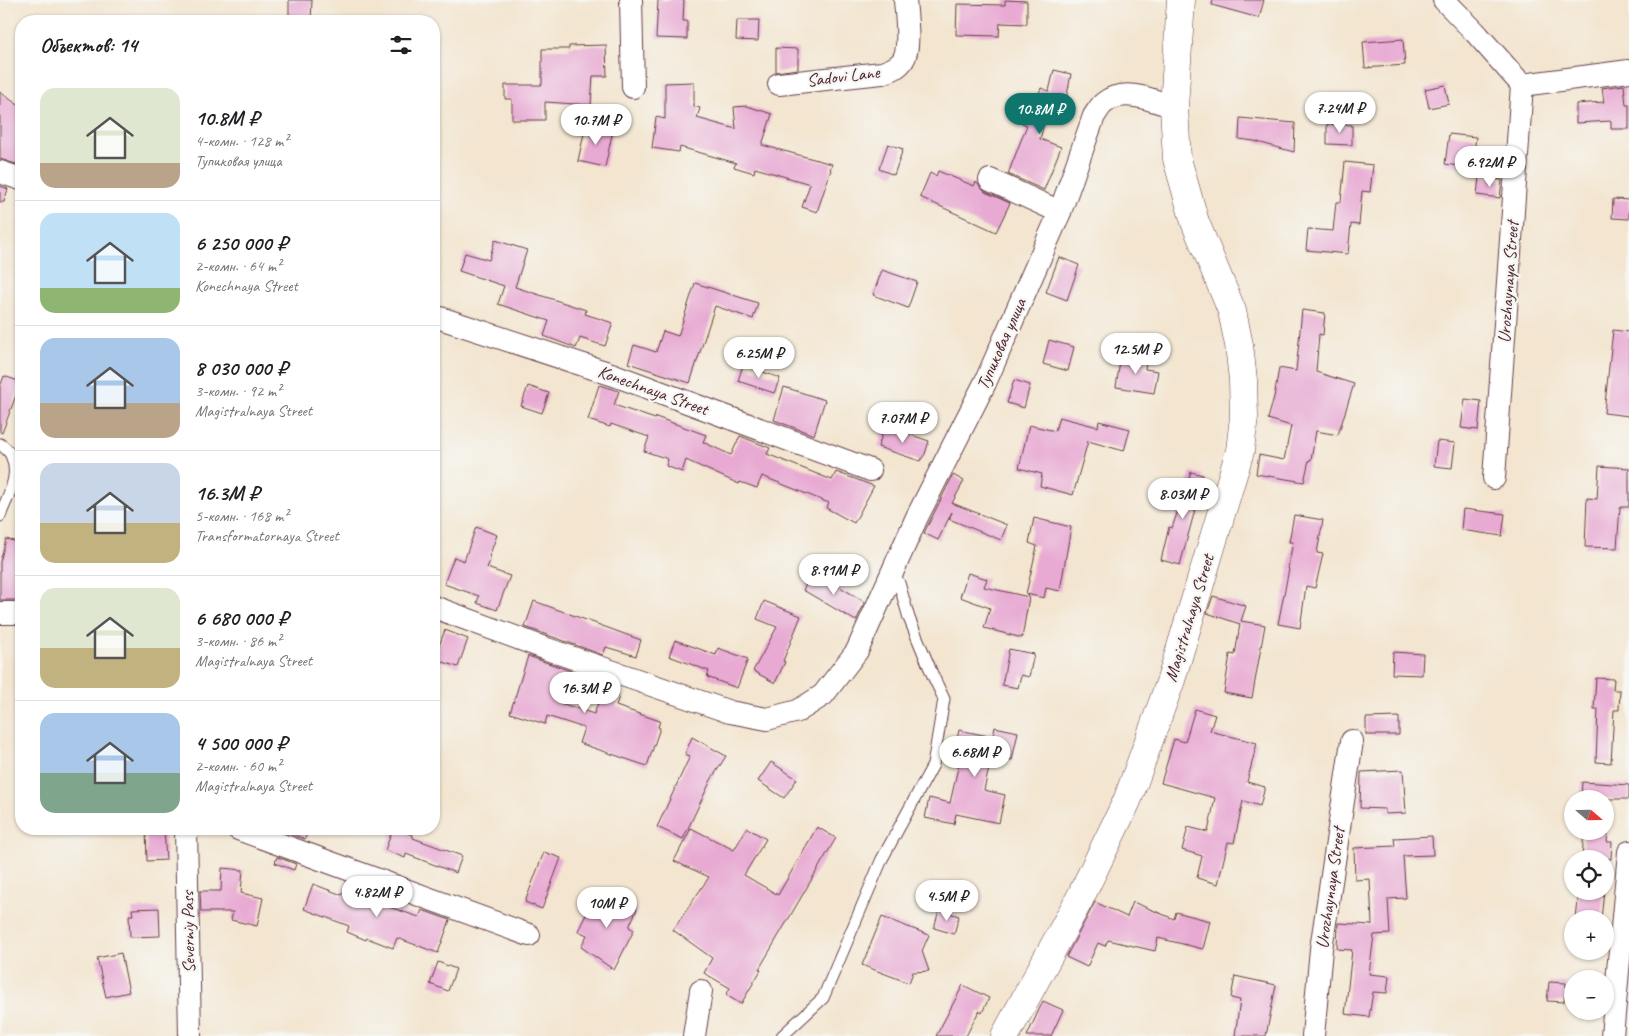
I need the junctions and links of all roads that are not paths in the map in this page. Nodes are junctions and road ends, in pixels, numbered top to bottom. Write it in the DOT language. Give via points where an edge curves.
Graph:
graph roads {
  1 [pos="631,0"];
  2 [pos="905,0"];
  3 [pos="1181,0"];
  4 [pos="1444,0"];
  5 [pos="1629,71"];
  6 [pos="778,84"];
  7 [pos="1522,85"];
  8 [pos="633,86"];
  9 [pos="1174,107"];
  10 [pos="0,172"];
  11 [pos="15,177"];
  12 [pos="990,180"];
  13 [pos="1060,212"];
  14 [pos="440,318"];
  15 [pos="0,444"];
  16 [pos="870,470"];
  17 [pos="1494,478"];
  18 [pos="0,516"];
  19 [pos="892,576"];
  20 [pos="440,610"];
  21 [pos="0,613"];
  22 [pos="15,613"];
  23 [pos="1352,741"];
  24 [pos="186,835"];
  25 [pos="254,835"];
  26 [pos="1629,852"];
  27 [pos="528,935"];
  28 [pos="701,991"];
  29 [pos="190,1036"];
  30 [pos="694,1036"];
  31 [pos="782,1036"];
  32 [pos="1005,1036"];
  33 [pos="1312,1036"];
  34 [pos="1612,1036"];
  1 -- 8 [label="street"];
  2 -- 6 [label="street, Sadovi Lane" via="906,49 903,60 894,69"];
  3 -- 9 [label="street, Magistralnaya Street"];
  4 -- 7 [label="street"];
  5 -- 7 [label="street"];
  7 -- 17 [label="street, Urozhaynaya Street"];
  9 -- 13 [label="street, Тупиковая улица" via="1136,96 1119,96 1104,103 1094,116"];
  9 -- 32 [label="street, Magistralnaya Street" via="1177,159 1195,222 1232,311 1239,345 1244,417 1240,451 1170,680 1127,801 1079,900"];
  10 -- 11 [label="street"];
  12 -- 13 [label="street"];
  13 -- 19 [label="street, Тупиковая улица" via="985,383 917,517"];
  14 -- 16 [label="street, Konechnaya Street" via="614,375"];
  15 -- 18 [label="lane" via="10,454 15,479"];
  19 -- 20 [label="street, Тупиковая улица" via="857,651 823,695 798,711 767,720 730,712"];
  19 -- 31 [label="lane" via="899,583 909,618 944,699 933,765 882,859 823,998"];
  21 -- 22 [label="street"];
  23 -- 33 [label="street, Urozhaynaya Street" via="1321,949"];
  24 -- 29 [label="street, Severniy Pass"];
  25 -- 27 [label="street"];
  26 -- 34 [label="street"];
  28 -- 30 [label="street"];
}
